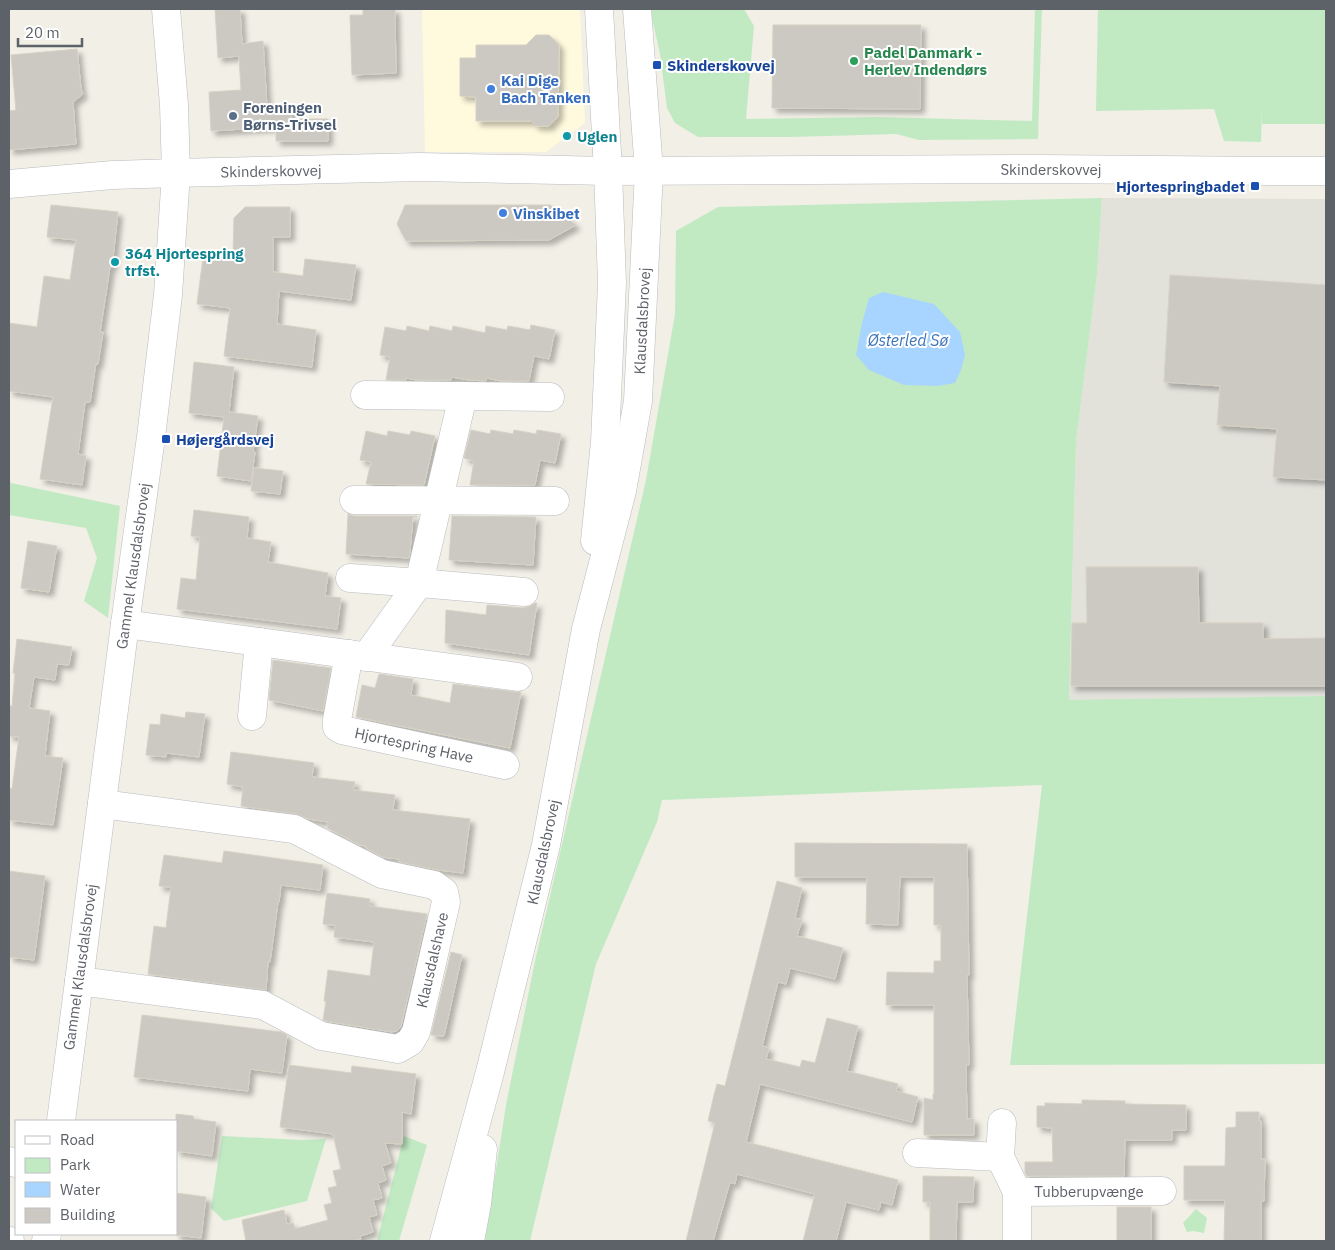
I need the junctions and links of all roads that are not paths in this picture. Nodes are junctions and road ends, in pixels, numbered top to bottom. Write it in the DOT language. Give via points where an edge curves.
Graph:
graph roads {
  1 [pos="166,9"];
  2 [pos="599,9"];
  3 [pos="637,9"];
  4 [pos="608,171"];
  5 [pos="649,171"];
  6 [pos="1326,171"];
  7 [pos="176,173"];
  8 [pos="9,184"];
  9 [pos="365,395"];
  10 [pos="463,396"];
  11 [pos="550,397"];
  12 [pos="354,500"];
  13 [pos="439,500"];
  14 [pos="556,502"];
  15 [pos="350,578"];
  16 [pos="419,583"];
  17 [pos="524,592"];
  18 [pos="125,624"];
  19 [pos="586,629"];
  20 [pos="259,642"];
  21 [pos="357,655"];
  22 [pos="518,677"];
  23 [pos="252,716"];
  24 [pos="505,765"];
  25 [pos="102,804"];
  26 [pos="78,981"];
  27 [pos="490,1072"];
  28 [pos="61,1120"];
  29 [pos="1002,1124"];
  30 [pos="917,1153"];
  31 [pos="1000,1157"];
  32 [pos="1162,1191"];
  33 [pos="1017,1192"];
  34 [pos="444,1241"];
  35 [pos="470,1241"];
  36 [pos="1017,1241"];
  1 -- 7 [label="street, Gammel Klausdalsbrovej"];
  2 -- 4 [label="street, Klausdalsbrovej"];
  3 -- 5 [label="street, Klausdalsbrovej"];
  4 -- 5 [label="street, Skinderskovvej"];
  4 -- 7 [label="street, Skinderskovvej" via="420,167"];
  4 -- 19 [label="street, Klausdalsbrovej" via="612,283 605,442"];
  5 -- 6 [label="street, Skinderskovvej"];
  5 -- 19 [label="street, Klausdalsbrovej" via="638,401 622,491"];
  7 -- 8 [label="street"];
  7 -- 18 [label="street, Gammel Klausdalsbrovej" via="168,295"];
  9 -- 10 [label="street"];
  10 -- 11 [label="street"];
  10 -- 13 [label="street, Hjortespring Have"];
  12 -- 13 [label="street"];
  13 -- 14 [label="street"];
  13 -- 16 [label="street, Hjortespring Have"];
  15 -- 16 [label="street"];
  16 -- 17 [label="street"];
  16 -- 21 [label="street, Hjortespring Have"];
  18 -- 20 [label="street"];
  18 -- 25 [label="street, Gammel Klausdalsbrovej"];
  19 -- 27 [label="street, Klausdalsbrovej" via="546,845"];
  20 -- 21 [label="street"];
  20 -- 23 [label="street"];
  21 -- 22 [label="street"];
  21 -- 24 [label="street, Hjortespring Have" via="337,728"];
  25 -- 26 [label="street, Gammel Klausdalsbrovej"];
  25 -- 26 [label="street, Klausdalshave" via="294,829 382,874 434,885 444,892 446,902 416,1032 410,1042 398,1049 320,1036 263,1005"];
  26 -- 28 [label="street, Gammel Klausdalsbrovej"];
  27 -- 34 [label="street, Klausdalsbrovej"];
  27 -- 35 [label="street, Klausdalsbrovej" via="477,1204"];
  29 -- 31 [label="street, Tubberupvænge"];
  30 -- 31 [label="street"];
  31 -- 33 [label="street, Tubberupvænge"];
  32 -- 33 [label="street, Tubberupvænge"];
  33 -- 36 [label="street, Tubberupvænge"];
}
